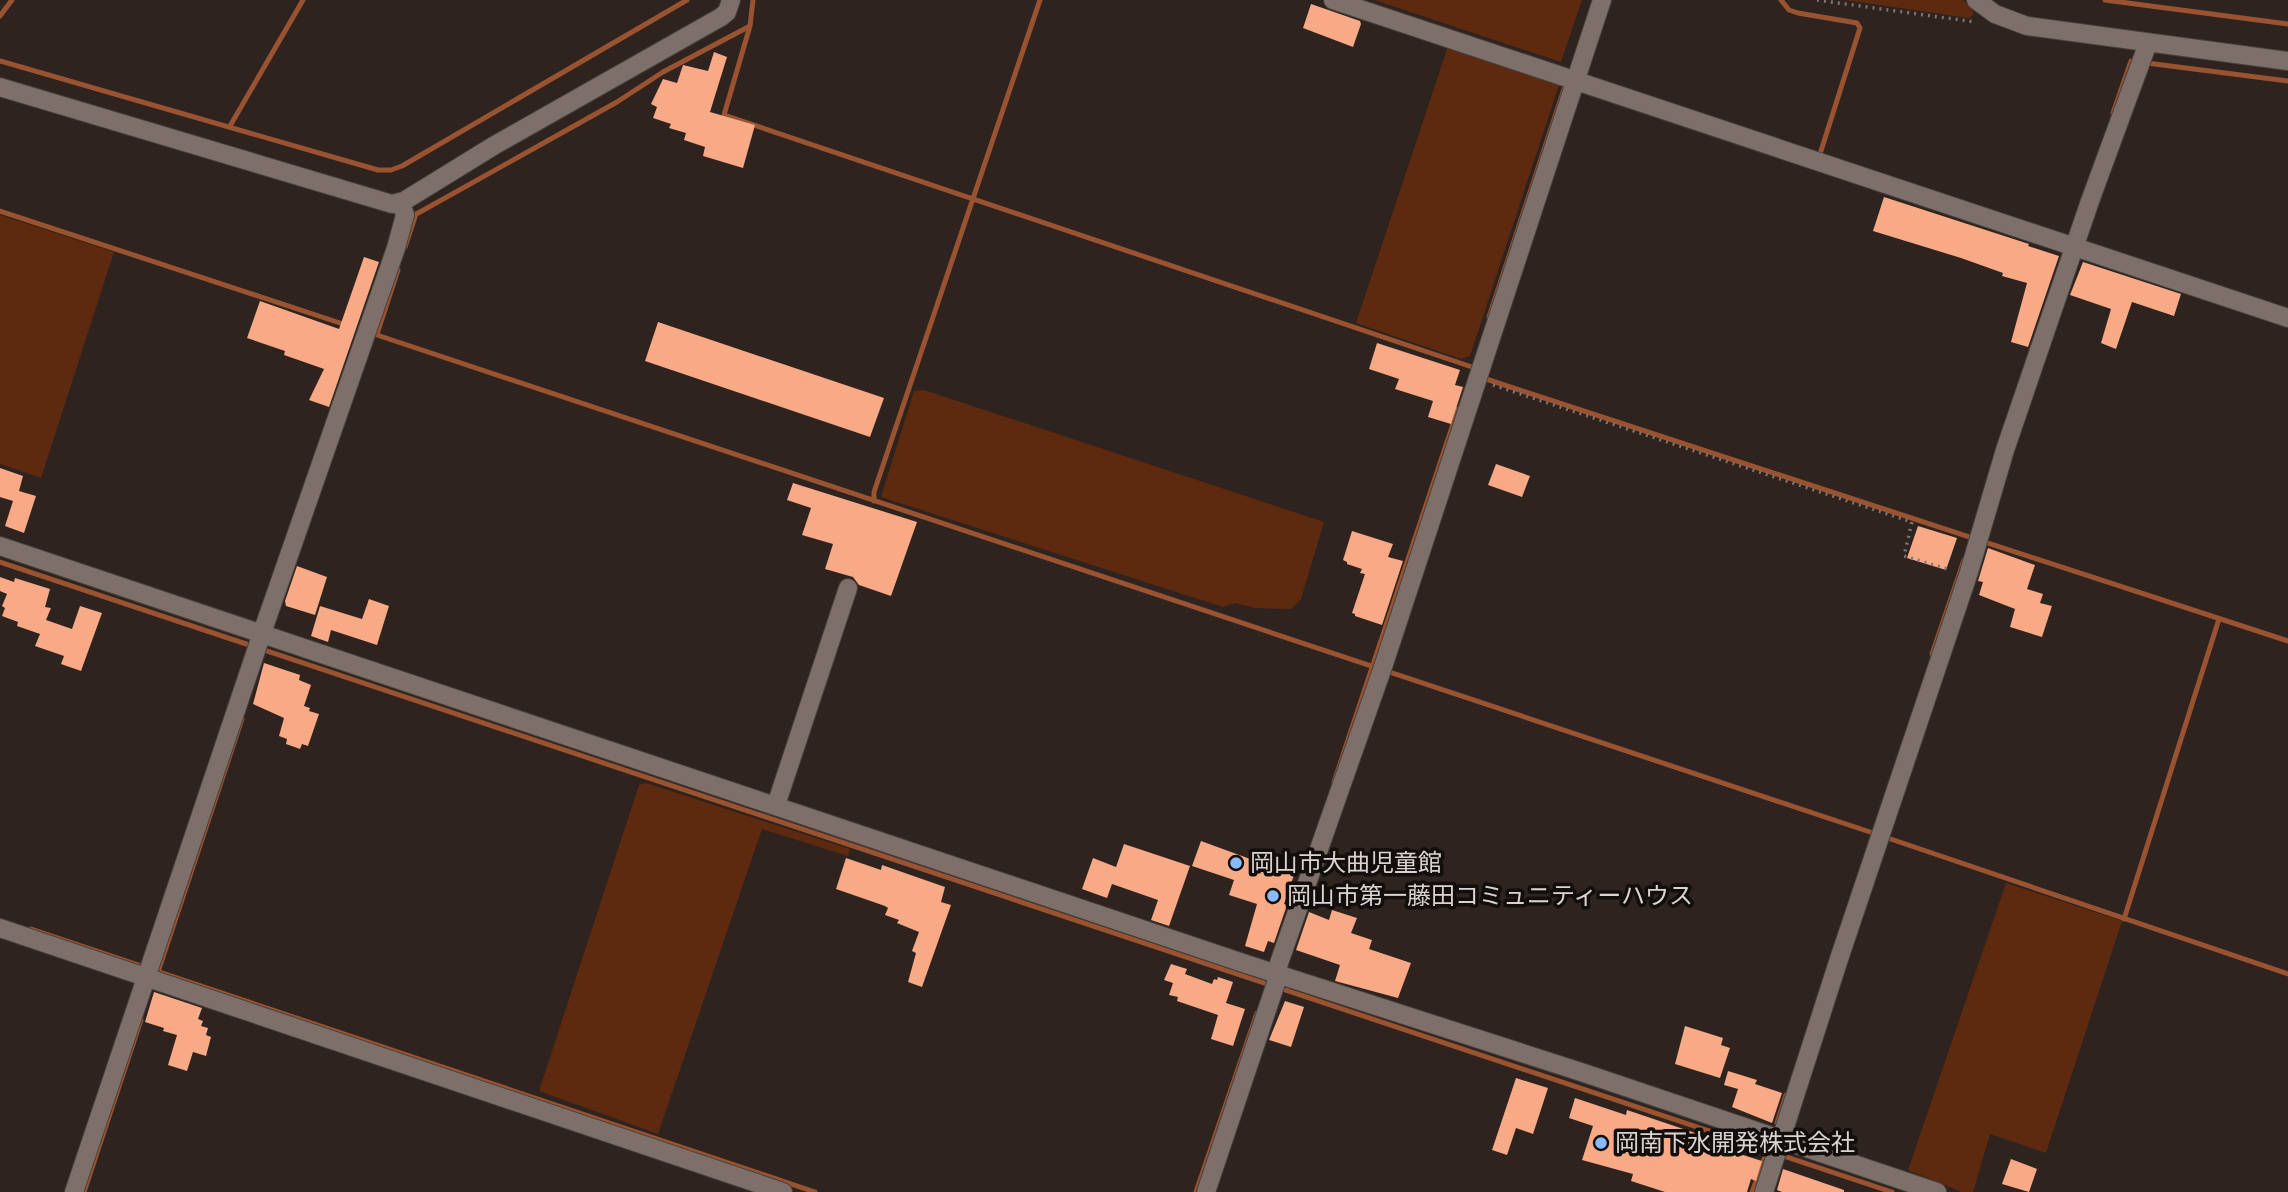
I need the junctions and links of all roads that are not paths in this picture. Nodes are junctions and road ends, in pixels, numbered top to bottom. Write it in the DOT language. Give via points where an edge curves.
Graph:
graph roads {
  1 [pos="731,0"];
  2 [pos="1333,0"];
  3 [pos="1602,0"];
  4 [pos="1976,0"];
  5 [pos="2144,55"];
  6 [pos="2288,61"];
  7 [pos="1573,77"];
  8 [pos="0,86"];
  9 [pos="401,203"];
  10 [pos="2073,242"];
  11 [pos="2288,318"];
  12 [pos="0,546"];
  13 [pos="848,589"];
  14 [pos="259,642"];
  15 [pos="776,805"];
  16 [pos="0,928"];
  17 [pos="148,973"];
  18 [pos="1276,983"];
  19 [pos="1778,1150"];
  20 [pos="74,1192"];
  21 [pos="783,1192"];
  22 [pos="1206,1192"];
  23 [pos="1764,1192"];
  24 [pos="1937,1192"];
  1 -- 9 [label="street" via="721,17"];
  2 -- 7 [label="street"];
  3 -- 7 [label="street"];
  4 -- 5 [label="street" via="1995,14 2027,26"];
  5 -- 6 [label="street"];
  5 -- 10 [label="street"];
  7 -- 10 [label="street"];
  7 -- 18 [label="street" via="1479,378 1279,963"];
  8 -- 9 [label="street" via="382,202"];
  9 -- 14 [label="street" via="405,215 396,248"];
  10 -- 11 [label="street"];
  10 -- 19 [label="street"];
  12 -- 14 [label="street"];
  13 -- 15 [label="street"];
  14 -- 15 [label="street"];
  14 -- 17 [label="street"];
  15 -- 18 [label="street"];
  16 -- 17 [label="street"];
  17 -- 20 [label="street"];
  17 -- 21 [label="street"];
  18 -- 19 [label="street"];
  18 -- 22 [label="street"];
  19 -- 23 [label="street"];
  19 -- 24 [label="street"];
}
